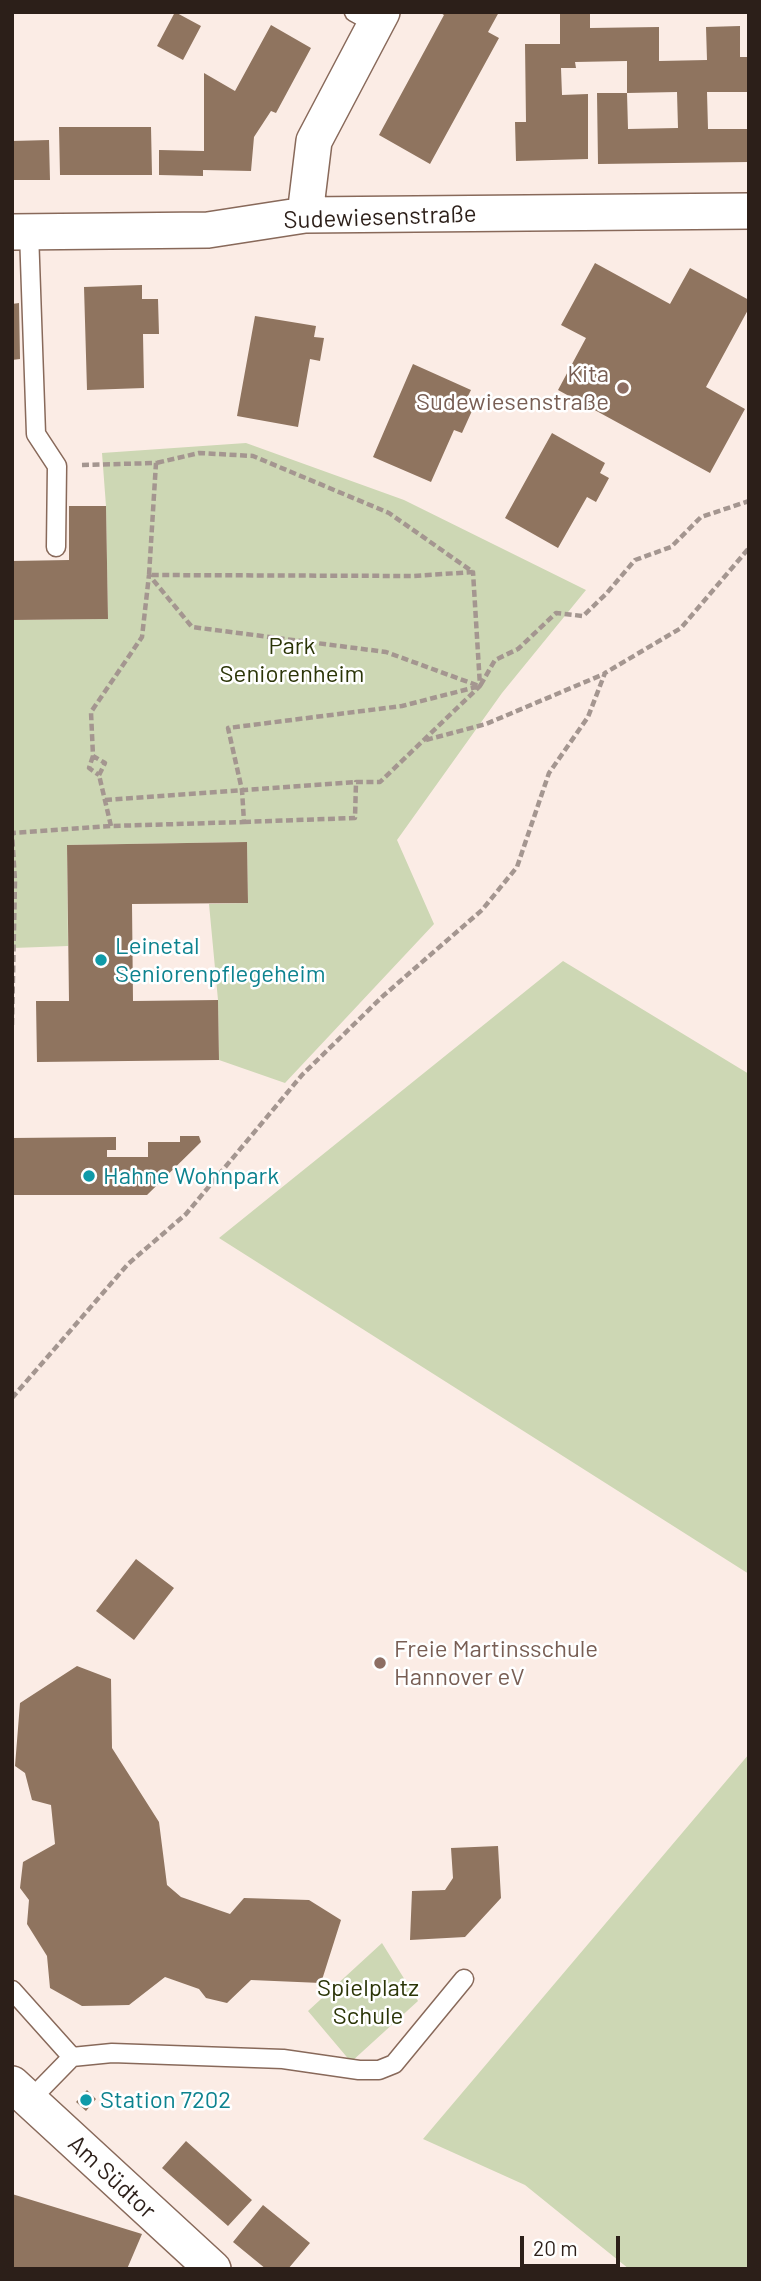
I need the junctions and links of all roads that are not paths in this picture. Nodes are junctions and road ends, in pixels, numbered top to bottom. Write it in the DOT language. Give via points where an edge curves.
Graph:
graph roads {
  1 [pos="370,16"];
  2 [pos="749,211"];
  3 [pos="305,215"];
  4 [pos="21,232"];
  5 [pos="56,547"];
  6 [pos="464,1979"];
  7 [pos="12,1990"];
  8 [pos="72,2057"];
  9 [pos="21,2092"];
  10 [pos="213,2269"];
  1 -- 3 [label="street" via="314,141"];
  2 -- 3 [label="street, Sudewiesenstraße"];
  3 -- 4 [label="street, Sudewiesenstraße" via="208,230"];
  4 -- 5 [label="lane" via="36,435 57,466"];
  6 -- 8 [label="lane" via="394,2064 379,2070 283,2059 111,2053"];
  7 -- 8 [label="lane"];
  8 -- 9 [label="lane"];
  9 -- 10 [label="street, Am Südtor"];
}
